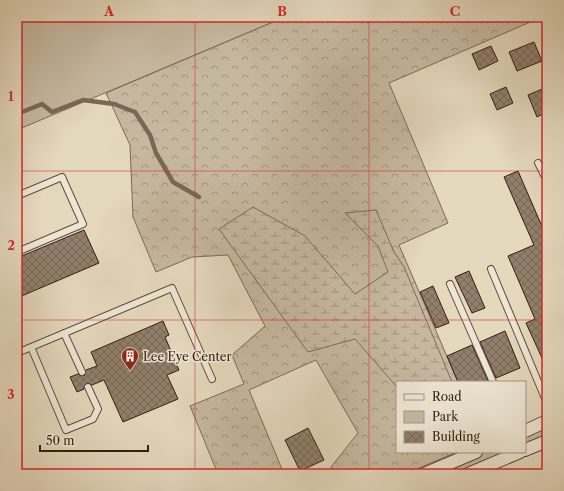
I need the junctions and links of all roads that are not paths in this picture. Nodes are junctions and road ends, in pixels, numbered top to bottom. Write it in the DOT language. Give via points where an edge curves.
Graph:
graph roads {
  1 [pos="538,163"];
  2 [pos="547,181"];
  3 [pos="17,196"];
  4 [pos="17,252"];
  5 [pos="491,269"];
  6 [pos="450,284"];
  7 [pos="64,333"];
  8 [pos="31,347"];
  9 [pos="17,353"];
  10 [pos="82,372"];
  11 [pos="212,379"];
  12 [pos="493,381"];
  13 [pos="88,387"];
  14 [pos="547,403"];
  15 [pos="547,422"];
  16 [pos="526,431"];
  17 [pos="547,441"];
  18 [pos="526,450"];
  19 [pos="474,453"];
  20 [pos="518,453"];
  21 [pos="424,474"];
  22 [pos="468,474"];
  1 -- 2 [label="lane"];
  3 -- 4 [label="lane" via="62,177 83,224"];
  5 -- 14 [label="lane"];
  6 -- 12 [label="lane"];
  7 -- 8 [label="lane"];
  7 -- 10 [label="lane"];
  7 -- 11 [label="lane" via="172,288"];
  8 -- 9 [label="lane"];
  8 -- 13 [label="lane" via="66,430 93,419 98,409"];
  15 -- 16 [label="street"];
  17 -- 18 [label="street"];
  19 -- 21 [label="street"];
  20 -- 22 [label="street"];
}
